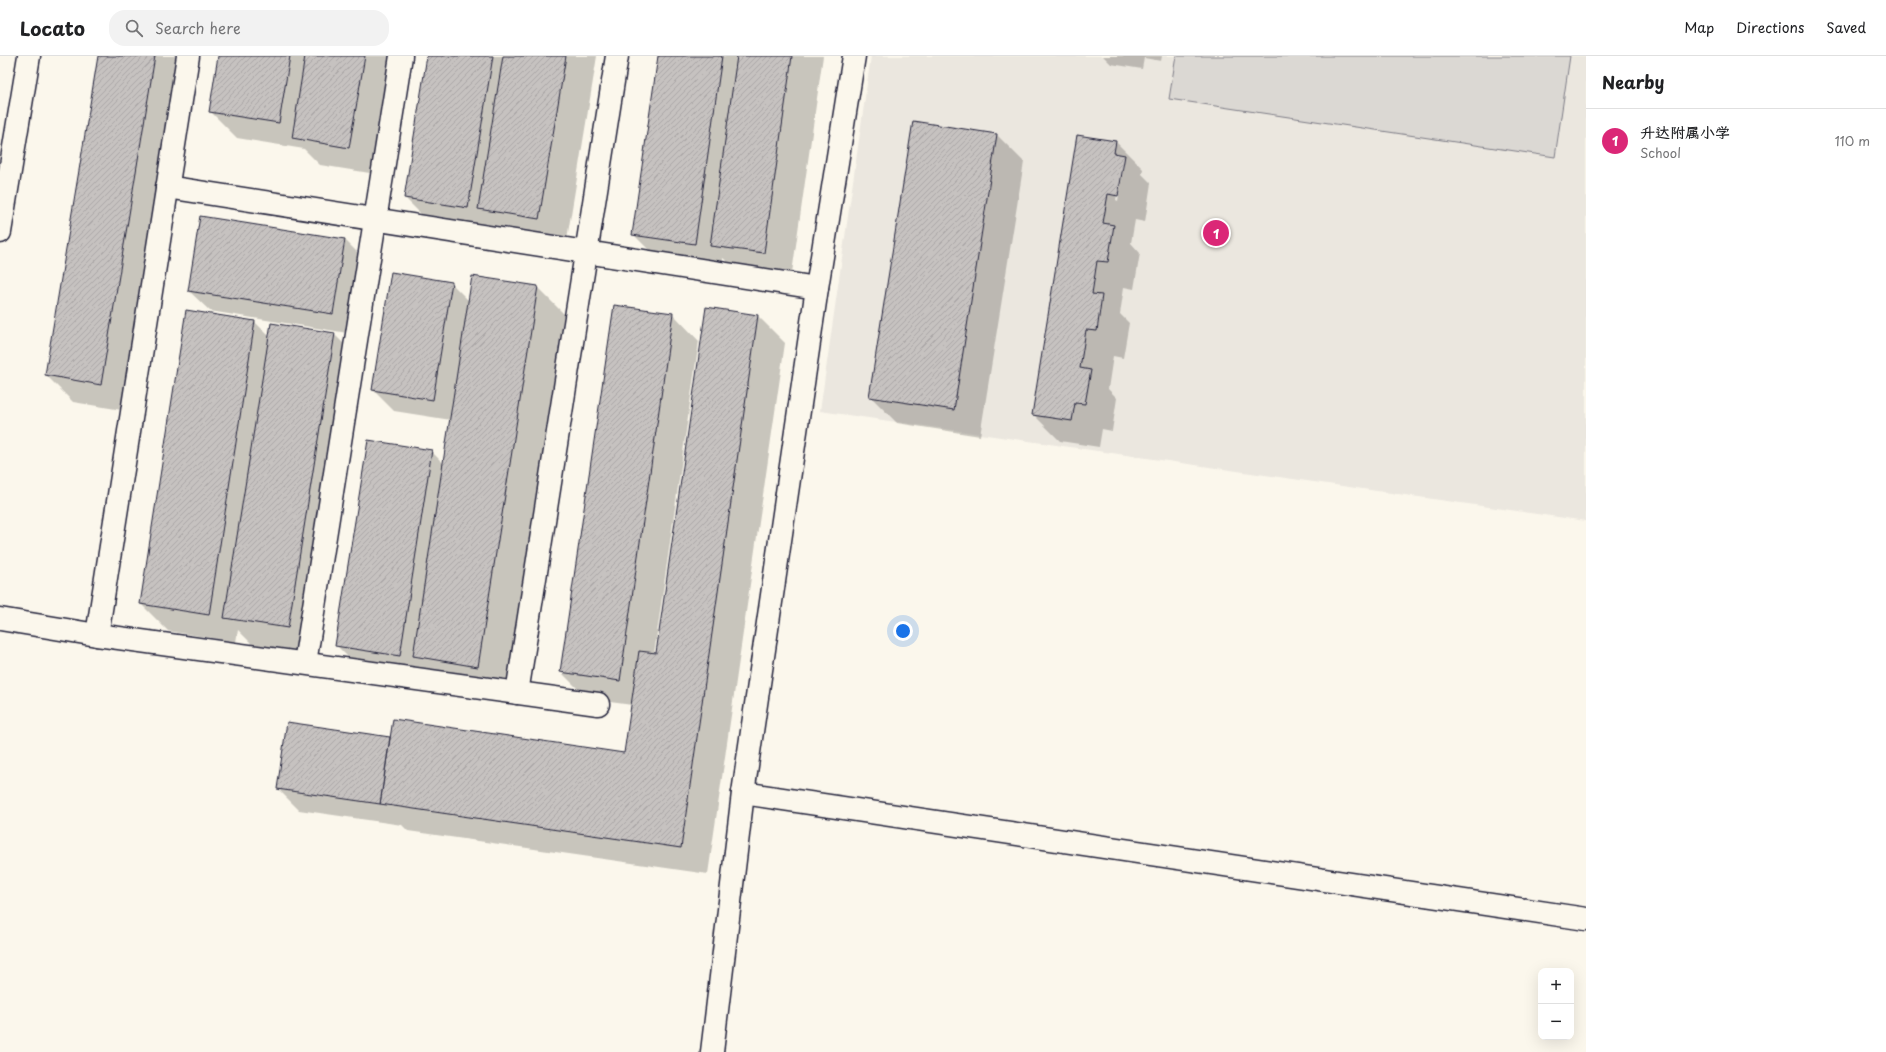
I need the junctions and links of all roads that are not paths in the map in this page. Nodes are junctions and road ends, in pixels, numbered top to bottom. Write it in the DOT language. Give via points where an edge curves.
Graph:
graph roads {
  1 [pos="29,56"];
  2 [pos="188,56"];
  3 [pos="401,56"];
  4 [pos="617,56"];
  5 [pos="854,56"];
  6 [pos="167,187"];
  7 [pos="375,220"];
  8 [pos="0,232"];
  9 [pos="586,253"];
  10 [pos="817,288"];
  11 [pos="0,619"];
  12 [pos="96,634"];
  13 [pos="306,664"];
  14 [pos="517,693"];
  15 [pos="598,704"];
  16 [pos="743,793"];
  17 [pos="1586,919"];
  18 [pos="712,1052"];
  1 -- 8 [label="street"];
  2 -- 6 [label="street"];
  3 -- 7 [label="street"];
  4 -- 9 [label="street"];
  5 -- 10 [label="street"];
  6 -- 7 [label="street"];
  6 -- 12 [label="street"];
  7 -- 9 [label="street"];
  7 -- 13 [label="street"];
  9 -- 10 [label="street"];
  9 -- 14 [label="street"];
  10 -- 16 [label="street"];
  11 -- 12 [label="street"];
  12 -- 13 [label="street"];
  13 -- 14 [label="street"];
  14 -- 15 [label="street"];
  16 -- 17 [label="street"];
  16 -- 18 [label="street"];
}
